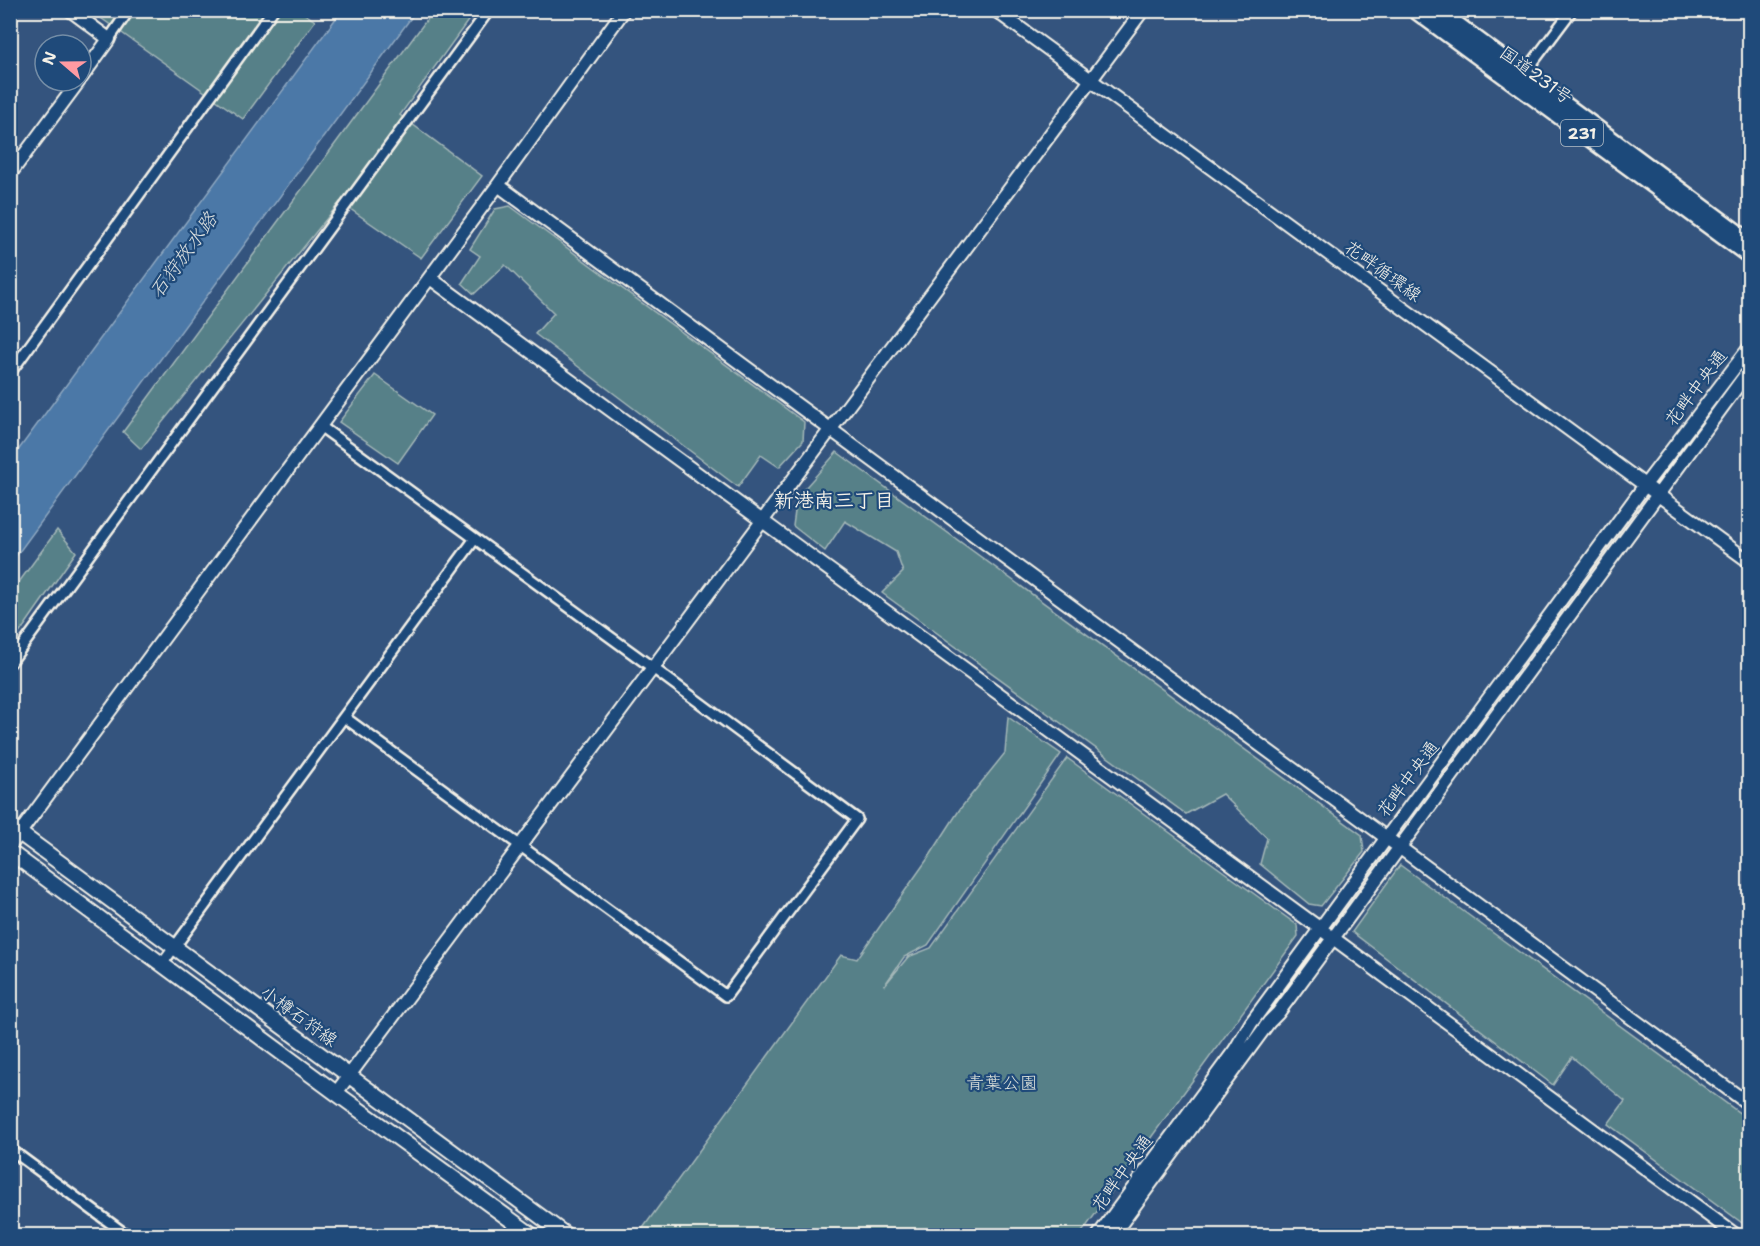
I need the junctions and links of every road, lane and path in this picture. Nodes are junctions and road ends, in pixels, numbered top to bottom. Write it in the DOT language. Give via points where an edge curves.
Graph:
graph roads {
  1 [pos="70,10"];
  2 [pos="129,10"];
  3 [pos="273,10"];
  4 [pos="489,10"];
  5 [pos="624,10"];
  6 [pos="995,10"];
  7 [pos="1143,10"];
  8 [pos="1415,10"];
  9 [pos="1437,10"];
  10 [pos="1572,10"];
  11 [pos="109,39"];
  12 [pos="93,61"];
  13 [pos="1091,79"];
  14 [pos="1520,80"];
  15 [pos="70,93"];
  16 [pos="10,174"];
  17 [pos="498,185"];
  18 [pos="1749,242"];
  19 [pos="1749,256"];
  20 [pos="430,278"];
  21 [pos="1749,347"];
  22 [pos="1749,369"];
  23 [pos="10,373"];
  24 [pos="320,426"];
  25 [pos="831,430"];
  26 [pos="1645,486"];
  27 [pos="1657,494"];
  28 [pos="763,522"];
  29 [pos="474,540"];
  30 [pos="1749,562"];
  31 [pos="10,663"];
  32 [pos="653,668"];
  33 [pos="344,717"];
  34 [pos="15,830"];
  35 [pos="1387,837"];
  36 [pos="10,846"];
  37 [pos="520,846"];
  38 [pos="1400,847"];
  39 [pos="10,852"];
  40 [pos="1320,928"];
  41 [pos="1333,938"];
  42 [pos="175,947"];
  43 [pos="162,964"];
  44 [pos="349,1075"];
  45 [pos="336,1093"];
  46 [pos="1749,1105"];
  47 [pos="10,1149"];
  48 [pos="128,1236"];
  49 [pos="533,1236"];
  50 [pos="567,1236"];
  51 [pos="1098,1236"];
  52 [pos="1113,1236"];
  53 [pos="1737,1236"];
  1 -- 11 [label="street"];
  2 -- 11 [label="street"];
  3 -- 23 [label="street"];
  4 -- 31 [label="street"];
  5 -- 17 [label="street"];
  6 -- 13 [label="street, 花畔循環線"];
  7 -- 13 [label="street"];
  8 -- 14 [label="highway, 国道231号 / 231"];
  9 -- 14 [label="highway, 国道231号 / 231"];
  10 -- 14 [label="street"];
  11 -- 12 [label="street"];
  13 -- 25 [label="street"];
  13 -- 26 [label="street, 花畔循環線"];
  14 -- 18 [label="highway, 国道231号 / 231"];
  14 -- 19 [label="highway, 国道231号 / 231"];
  15 -- 16 [label="street"];
  17 -- 20 [label="street"];
  17 -- 25 [label="street"];
  20 -- 24 [label="street"];
  20 -- 28 [label="street"];
  21 -- 26 [label="street, 花畔中央通"];
  22 -- 27 [label="street, 花畔中央通"];
  24 -- 29 [label="street"];
  24 -- 34 [label="street"];
  25 -- 28 [label="street"];
  25 -- 35 [label="street"];
  26 -- 27 [label="street, 花畔循環線"];
  26 -- 35 [label="street, 花畔中央通"];
  27 -- 30 [label="street, 花畔循環線"];
  27 -- 38 [label="street, 花畔中央通"];
  28 -- 32 [label="street"];
  28 -- 40 [label="street"];
  29 -- 32 [label="street"];
  29 -- 33 [label="street"];
  32 -- 37 [label="street"];
  32 -- 37 [label="street" via="857,819 726,996"];
  33 -- 37 [label="street"];
  33 -- 42 [label="street"];
  34 -- 36 [label="street"];
  34 -- 42 [label="main road, 小樽石狩線"];
  35 -- 38 [label="street"];
  35 -- 40 [label="street, 花畔中央通"];
  37 -- 44 [label="street"];
  38 -- 41 [label="street, 花畔中央通"];
  38 -- 46 [label="street"];
  39 -- 43 [label="main road"];
  40 -- 41 [label="street"];
  40 -- 51 [label="street, 花畔中央通"];
  41 -- 52 [label="street, 花畔中央通"];
  41 -- 53 [label="street"];
  42 -- 43 [label="street"];
  42 -- 44 [label="main road, 小樽石狩線"];
  43 -- 45 [label="main road"];
  44 -- 45 [label="street"];
  44 -- 50 [label="main road, 小樽石狩線"];
  45 -- 49 [label="main road"];
  47 -- 48 [label="street"];
}
